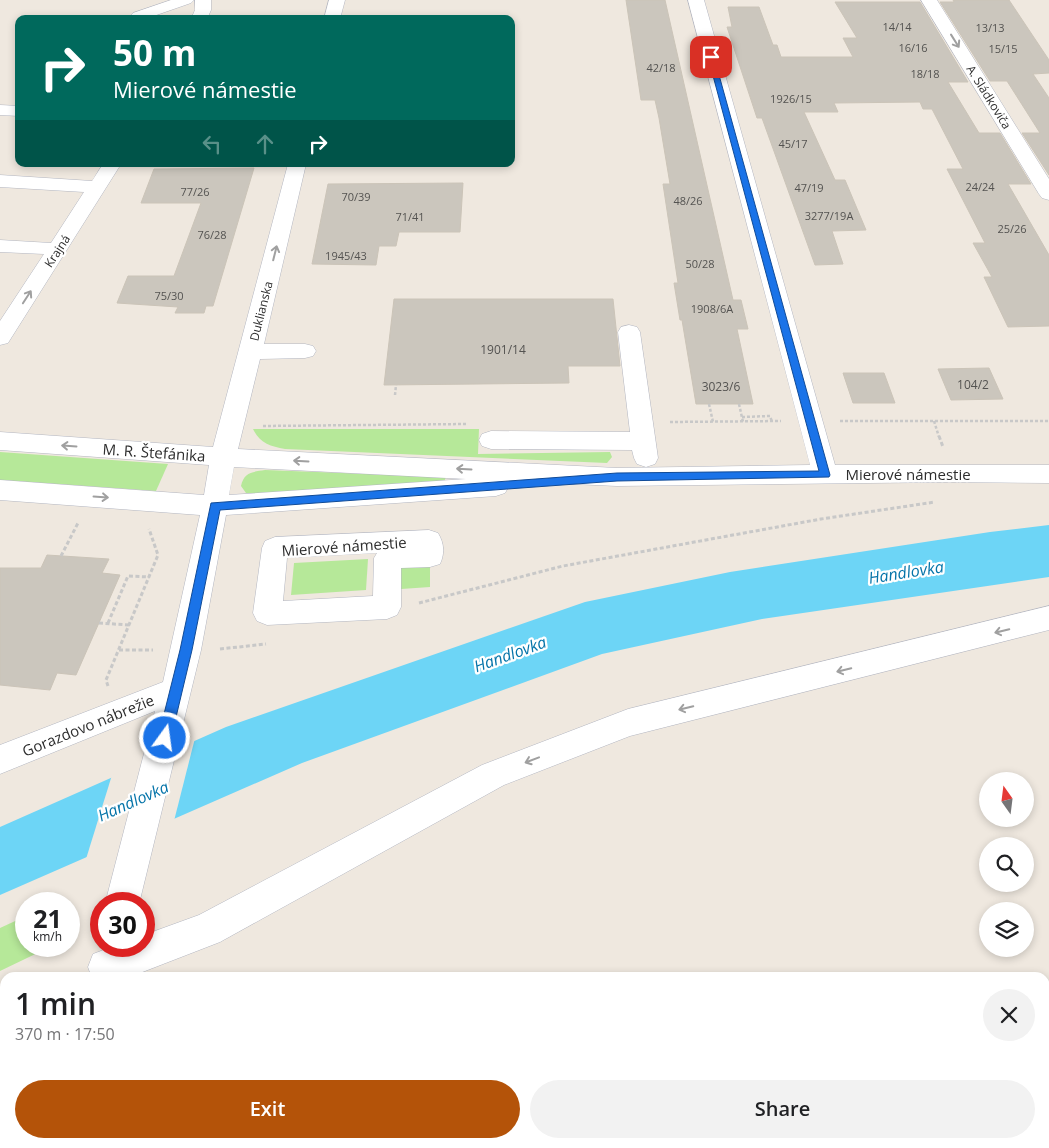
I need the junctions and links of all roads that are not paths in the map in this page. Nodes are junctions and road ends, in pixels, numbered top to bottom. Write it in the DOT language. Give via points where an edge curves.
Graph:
graph roads {
  1 [pos="186,0"];
  2 [pos="203,0"];
  3 [pos="337,0"];
  4 [pos="696,0"];
  5 [pos="929,0"];
  6 [pos="141,15"];
  7 [pos="200,15"];
  8 [pos="333,15"];
  9 [pos="0,110"];
  10 [pos="15,111"];
  11 [pos="20,167"];
  12 [pos="110,167"];
  13 [pos="296,167"];
  14 [pos="4,181"];
  15 [pos="98,187"];
  16 [pos="1049,194"];
  17 [pos="0,246"];
  18 [pos="58,249"];
  19 [pos="629,332"];
  20 [pos="0,338"];
  21 [pos="306,351"];
  22 [pos="252,352"];
  23 [pos="490,440"];
  24 [pos="0,441"];
  25 [pos="643,442"];
  26 [pos="223,457"];
  27 [pos="1049,474"];
  28 [pos="825,475"];
  29 [pos="617,477"];
  30 [pos="648,477"];
  31 [pos="0,490"];
  32 [pos="215,506"];
  33 [pos="376,607"];
  34 [pos="1049,618"];
  35 [pos="176,690"];
  36 [pos="0,760"];
  37 [pos="125,892"];
  38 [pos="107,964"];
  1 -- 6 [label="street"];
  2 -- 7 [label="street"];
  3 -- 8 [label="street"];
  4 -- 28 [label="street"];
  5 -- 16 [label="street, A. Sládkoviča, one-way"];
  9 -- 10 [label="street"];
  11 -- 14 [label="street"];
  12 -- 15 [label="street, Krajná"];
  22 -- 13 [label="street, Duklianska, one-way"];
  14 -- 15 [label="street"];
  15 -- 18 [label="street, Krajná"];
  17 -- 18 [label="street"];
  20 -- 18 [label="street, Krajná, one-way"];
  19 -- 25 [label="street"];
  21 -- 22 [label="street"];
  22 -- 26 [label="street, Duklianska"];
  23 -- 25 [label="street"];
  26 -- 24 [label="street, M. R. Štefánika, one-way"];
  25 -- 30 [label="street"];
  29 -- 26 [label="street, Mierové námestie, one-way"];
  26 -- 32 [label="street, M. R. Štefánika"];
  27 -- 28 [label="street, Mierové námestie"];
  28 -- 30 [label="street, Mierové námestie"];
  29 -- 30 [label="street, Mierové námestie"];
  29 -- 32 [label="street, Mierové námestie"];
  31 -- 32 [label="street, one-way"];
  32 -- 35 [label="street, M. R. Štefánika"];
  33 -- 33 [label="street, Mierové námestie" via="387,607 388,558 430,556 429,540 275,548 268,613"];
  34 -- 38 [label="street, one-way" via="628,723 493,775 208,930"];
  35 -- 36 [label="street, Gorazdovo nábrežie"];
  35 -- 37 [label="street, M. R. Štefánika"];
}
